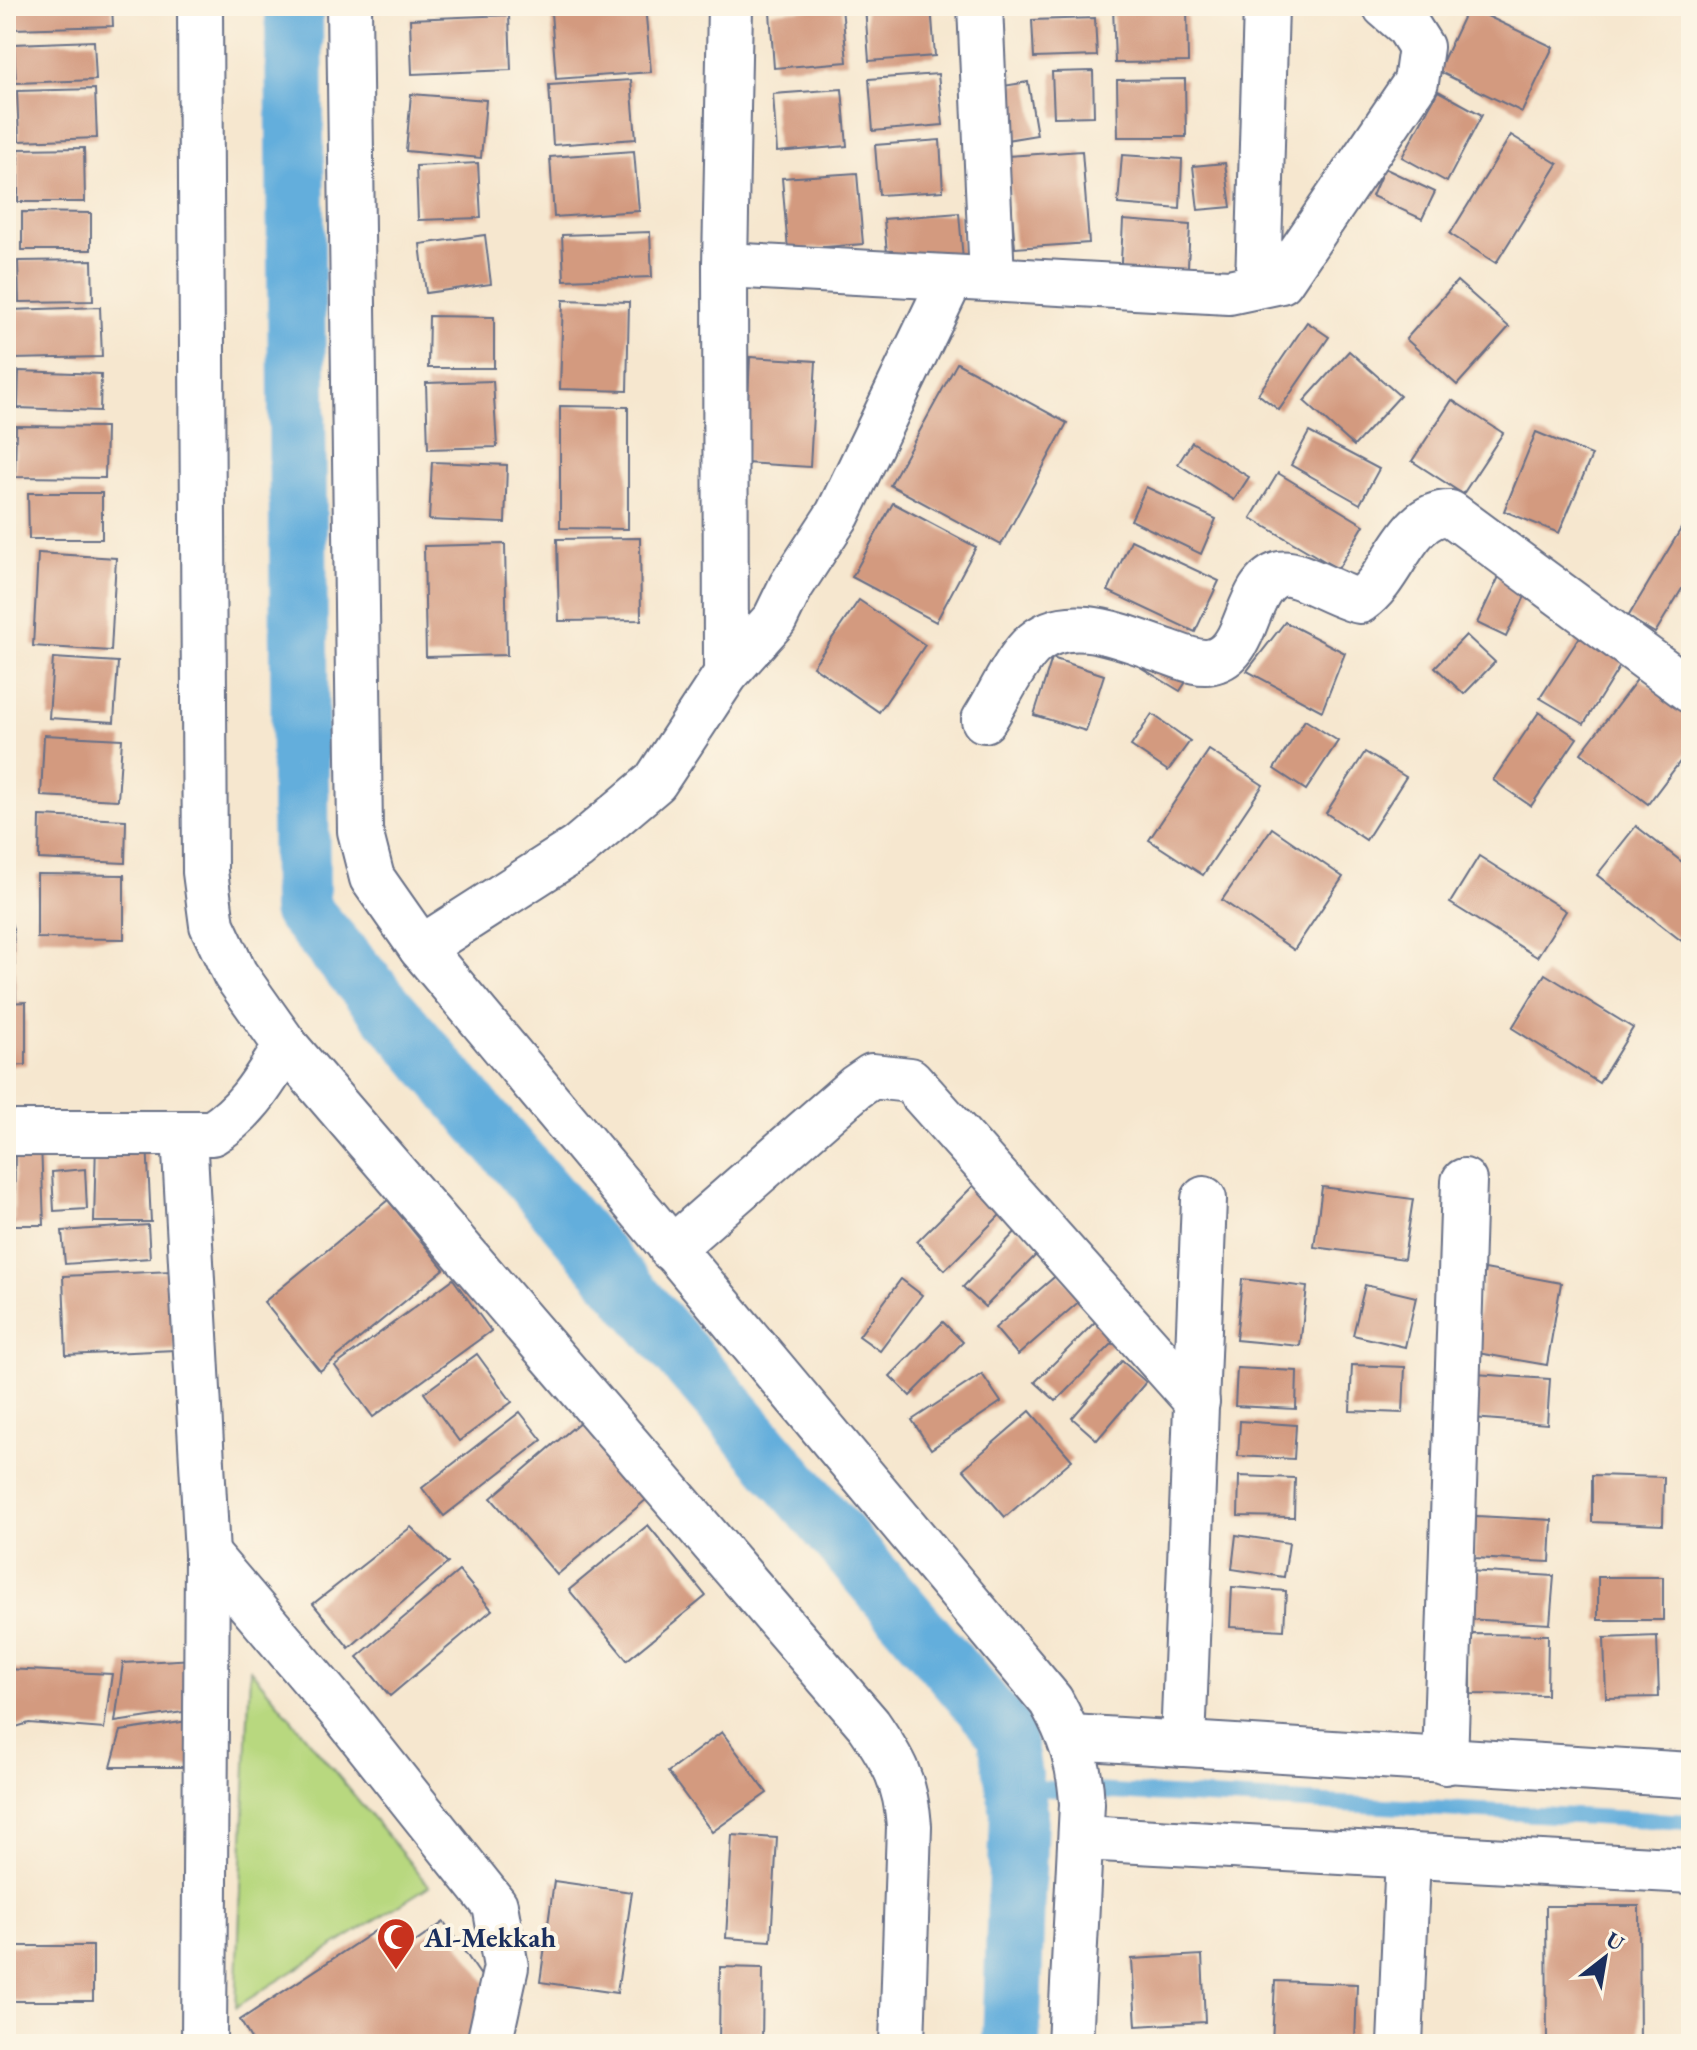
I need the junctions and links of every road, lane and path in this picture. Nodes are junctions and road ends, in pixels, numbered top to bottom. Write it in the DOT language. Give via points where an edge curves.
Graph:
graph roads {
  1 [pos="200,6"];
  2 [pos="349,6"];
  3 [pos="730,6"];
  4 [pos="980,6"];
  5 [pos="1266,6"];
  6 [pos="1385,6"];
  7 [pos="725,265"];
  8 [pos="972,278"];
  9 [pos="1258,283"];
  10 [pos="726,674"];
  11 [pos="1691,691"];
  12 [pos="984,720"];
  13 [pos="421,948"];
  14 [pos="286,1046"];
  15 [pos="6,1133"];
  16 [pos="184,1134"];
  17 [pos="1464,1181"];
  18 [pos="1204,1199"];
  19 [pos="671,1249"];
  20 [pos="1197,1402"];
  21 [pos="207,1554"];
  22 [pos="1071,1737"];
  23 [pos="1183,1744"];
  24 [pos="1445,1762"];
  25 [pos="1691,1775"];
  26 [pos="1082,1838"];
  27 [pos="1408,1855"];
  28 [pos="1691,1871"];
  29 [pos="204,2044"];
  30 [pos="489,2044"];
  31 [pos="902,2044"];
  32 [pos="1070,2044"];
  33 [pos="1400,2044"];
  1 -- 14 [label="street" via="205,872 212,925 229,962"];
  2 -- 13 [label="street" via="360,831 372,878"];
  3 -- 7 [label="street"];
  4 -- 8 [label="street"];
  5 -- 9 [label="street"];
  6 -- 9 [label="street" via="1421,47 1416,82 1281,281"];
  7 -- 8 [label="street"];
  7 -- 10 [label="street"];
  8 -- 9 [label="street" via="1229,292"];
  8 -- 10 [label="street" via="775,619"];
  10 -- 13 [label="street" via="655,782 577,848"];
  11 -- 12 [label="street" via="1450,513 1434,513 1419,522 1378,589 1360,601 1341,598 1291,574 1278,574 1262,589 1230,651 1216,661 1195,661 1099,630 1057,629 1030,647"];
  13 -- 19 [label="street"];
  14 -- 16 [label="street" via="233,1121 212,1133"];
  14 -- 31 [label="street" via="891,1757 907,1792 909,1826"];
  15 -- 16 [label="street"];
  16 -- 21 [label="street"];
  17 -- 24 [label="street"];
  18 -- 20 [label="street"];
  19 -- 20 [label="street" via="856,1087 872,1076 910,1080"];
  19 -- 22 [label="street" via="1051,1701"];
  20 -- 23 [label="street"];
  21 -- 29 [label="street"];
  21 -- 30 [label="street" via="495,1905 506,1967"];
  22 -- 23 [label="street"];
  22 -- 26 [label="street" via="1080,1769"];
  23 -- 24 [label="street"];
  24 -- 25 [label="street"];
  26 -- 27 [label="street"];
  26 -- 32 [label="street"];
  27 -- 28 [label="street"];
  27 -- 33 [label="street"];
}
